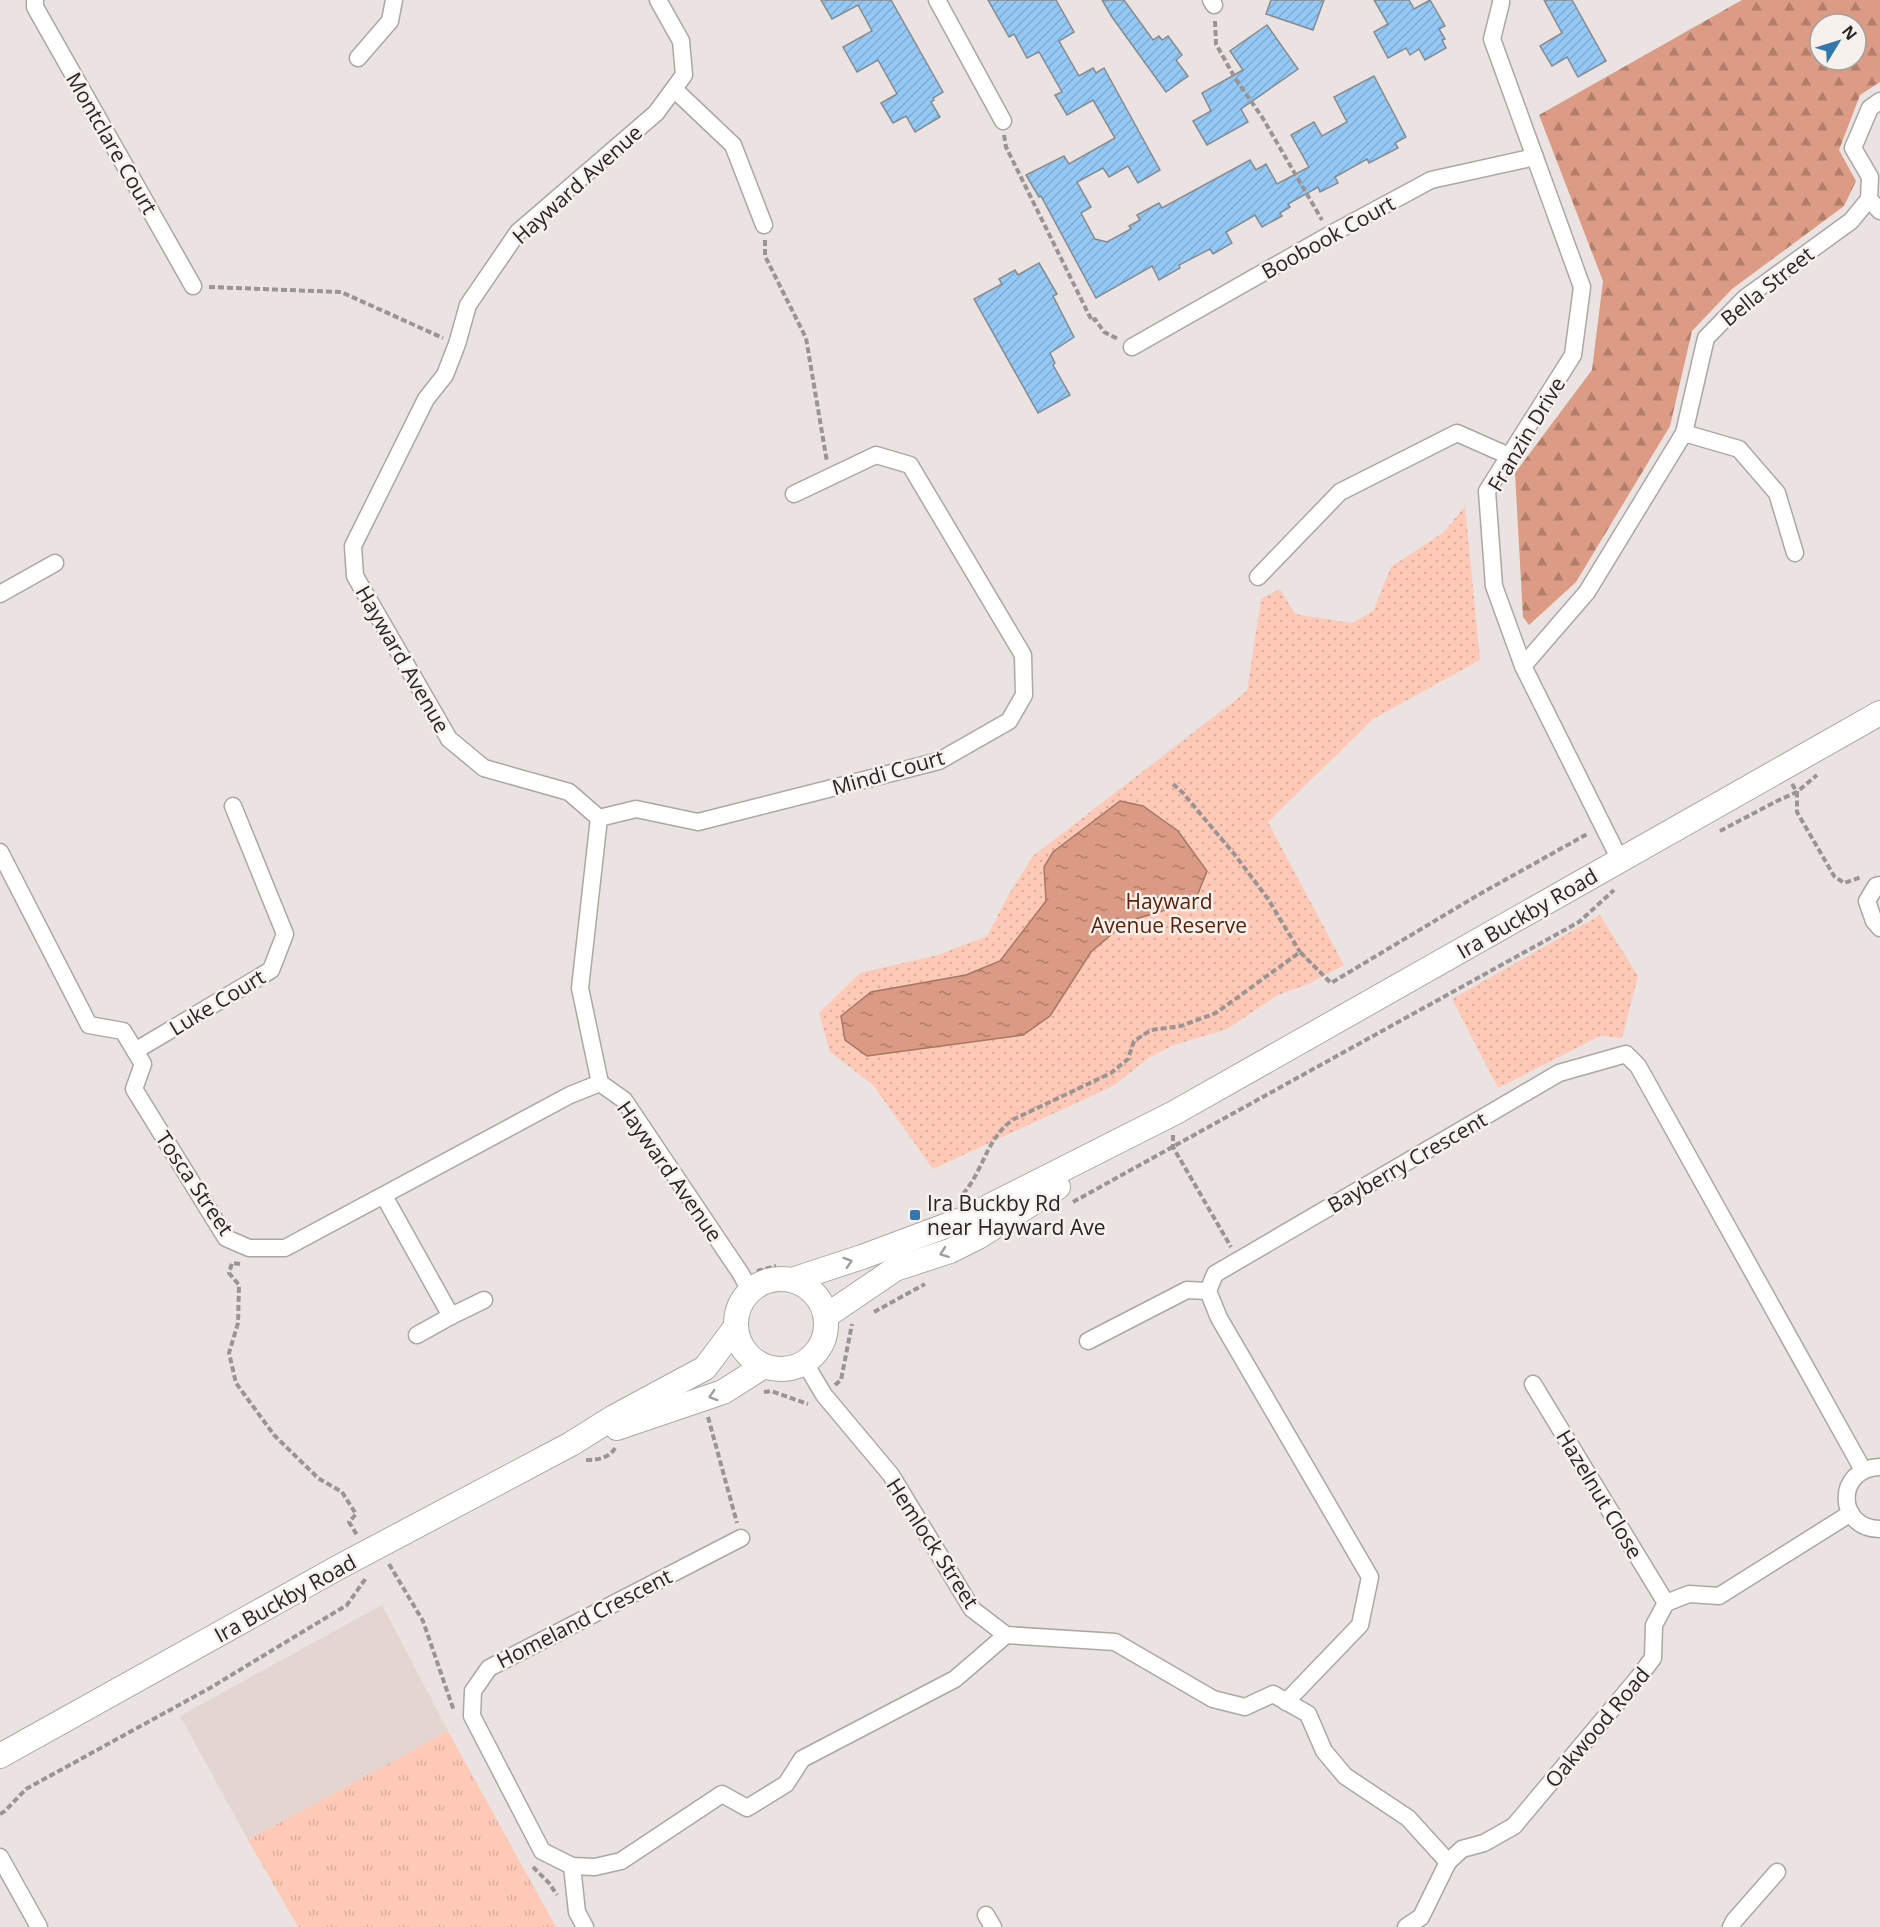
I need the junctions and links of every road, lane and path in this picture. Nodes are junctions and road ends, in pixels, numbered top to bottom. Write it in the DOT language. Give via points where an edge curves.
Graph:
graph roads {
  1 [pos="35,0"];
  2 [pos="394,0"];
  3 [pos="658,0"];
  4 [pos="937,0"];
  5 [pos="1501,0"];
  6 [pos="1213,2"];
  7 [pos="358,58"];
  8 [pos="675,90"];
  9 [pos="1880,101"];
  10 [pos="1003,121"];
  11 [pos="1535,157"];
  12 [pos="1875,205"];
  13 [pos="764,225"];
  14 [pos="1330,234"];
  15 [pos="193,286"];
  16 [pos="457,344"];
  17 [pos="1132,346"];
  18 [pos="1684,432"];
  19 [pos="1509,456"];
  20 [pos="831,477"];
  21 [pos="794,494"];
  22 [pos="1795,553"];
  23 [pos="56,563"];
  24 [pos="1258,577"];
  25 [pos="0,594"];
  26 [pos="1523,666"];
  27 [pos="1880,713"];
  28 [pos="1782,769"];
  29 [pos="1173,784"];
  30 [pos="233,806"];
  31 [pos="599,818"];
  32 [pos="1603,826"];
  33 [pos="0,852"];
  34 [pos="1620,860"];
  35 [pos="1878,885"];
  36 [pos="1880,928"];
  37 [pos="1300,951"];
  38 [pos="135,1051"];
  39 [pos="600,1083"];
  40 [pos="1174,1113"];
  41 [pos="384,1196"];
  42 [pos="961,1197"];
  43 [pos="1238,1260"];
  44 [pos="242,1264"];
  45 [pos="789,1273"];
  46 [pos="746,1283"];
  47 [pos="1208,1291"];
  48 [pos="484,1300"];
  49 [pos="450,1316"];
  50 [pos="826,1316"];
  51 [pos="735,1328"];
  52 [pos="417,1335"];
  53 [pos="1088,1341"];
  54 [pos="805,1363"];
  55 [pos="764,1366"];
  56 [pos="1533,1384"];
  57 [pos="708,1414"];
  58 [pos="571,1444"];
  59 [pos="1880,1467"];
  60 [pos="1863,1470"];
  61 [pos="1851,1513"];
  62 [pos="1880,1529"];
  63 [pos="741,1538"];
  64 [pos="368,1552"];
  65 [pos="1666,1603"];
  66 [pos="1006,1635"];
  67 [pos="210,1688"];
  68 [pos="1286,1701"];
  69 [pos="0,1756"];
  70 [pos="0,1814"];
  71 [pos="0,1857"];
  72 [pos="1448,1862"];
  73 [pos="572,1866"];
  74 [pos="1777,1872"];
  75 [pos="39,1927"];
  76 [pos="585,1927"];
  77 [pos="1406,1927"];
  78 [pos="1731,1927"];
  1 -- 15 [label="street, Montclare Court" via="35,7"];
  2 -- 7 [label="street" via="390,21"];
  3 -- 8 [label="street, Hayward Avenue" via="681,40 684,75"];
  4 -- 10 [label="street"];
  5 -- 11 [label="street, Franzin Drive" via="1492,39"];
  6 -- 14 [label="path" via="1216,44"];
  8 -- 13 [label="street" via="733,145"];
  8 -- 16 [label="street, Hayward Avenue" via="656,113 518,232 468,305"];
  9 -- 12 [label="street, Bella Street" via="1870,108 1853,148 1870,177"];
  10 -- 17 [label="path" via="1006,147 1092,321 1095,319 1104,332"];
  11 -- 14 [label="street, Boobook Court" via="1431,180"];
  11 -- 19 [label="street, Franzin Drive" via="1582,287 1573,355"];
  12 -- 18 [label="street, Bella Street" via="1745,298 1706,338"];
  13 -- 20 [label="path" via="765,256 806,338"];
  14 -- 17 [label="street, Boobook Court"];
  15 -- 16 [label="path" via="341,292"];
  16 -- 31 [label="street, Hayward Avenue" via="445,375 426,399 353,546 355,576 449,739 484,768 569,792"];
  18 -- 22 [label="street" via="1739,449 1777,493"];
  18 -- 26 [label="street, Bella Street" via="1587,592"];
  19 -- 24 [label="street" via="1458,433 1340,492"];
  19 -- 26 [label="street, Franzin Drive" via="1487,491 1494,586"];
  20 -- 21 [label="street, Mindi Court"];
  20 -- 31 [label="street, Mindi Court" via="876,455 910,465 1023,655 1024,695 1009,722 939,761 698,822 636,809"];
  23 -- 25 [label="street"];
  26 -- 32 [label="street, Franzin Drive"];
  27 -- 28 [label="street, Ira Buckby Road"];
  28 -- 34 [label="street, Ira Buckby Road"];
  28 -- 35 [label="path" via="1797,792 1797,812 1834,876 1844,883 1866,875"];
  29 -- 37 [label="path" via="1235,855"];
  30 -- 38 [label="street, Luke Court" via="285,934 271,970"];
  31 -- 39 [label="street, Hayward Avenue" via="580,988"];
  32 -- 34 [label="street, Franzin Drive"];
  32 -- 37 [label="path" via="1331,983"];
  33 -- 38 [label="street" via="89,1025 123,1031"];
  34 -- 40 [label="street, Ira Buckby Road"];
  35 -- 36 [label="street" via="1868,901"];
  37 -- 42 [label="path" via="1216,1013 1181,1026 1151,1030 1134,1041 1128,1059 1111,1073 1003,1126"];
  38 -- 41 [label="street, Tosca Street" via="143,1064 134,1089 226,1238 249,1248 285,1248"];
  39 -- 41 [label="street, Tosca Street" via="570,1095"];
  39 -- 46 [label="street, Hayward Avenue" via="624,1100"];
  40 -- 43 [label="path" via="1173,1147"];
  45 -- 40 [label="street, Ira Buckby Road, one-way" via="902,1243 964,1219"];
  40 -- 50 [label="street, Ira Buckby Road, one-way" via="978,1238 895,1269"];
  41 -- 49 [label="street"];
  43 -- 47 [label="street, Bayberry Crescent" via="1215,1274"];
  43 -- 60 [label="street, Bayberry Crescent" via="1559,1073 1626,1054 1638,1066"];
  44 -- 64 [label="path" via="232,1263 229,1273 239,1285 238,1323 229,1353 236,1383 274,1436 318,1478 342,1492 357,1514 349,1521"];
  45 -- 46 [label="path"];
  45 -- 46 [label="street" via="762,1283"];
  45 -- 50 [label="street" via="814,1293"];
  46 -- 51 [label="street"];
  47 -- 53 [label="street" via="1187,1290"];
  47 -- 68 [label="street" via="1219,1318 1370,1577 1360,1625"];
  48 -- 49 [label="street"];
  49 -- 52 [label="street"];
  50 -- 54 [label="street" via="823,1343"];
  51 -- 55 [label="street" via="744,1351"];
  51 -- 58 [label="street, Ira Buckby Road" via="705,1368"];
  54 -- 55 [label="street" via="792,1369"];
  54 -- 66 [label="street, Hemlock Street" via="824,1395 891,1475 972,1609"];
  55 -- 58 [label="street, Ira Buckby Road, one-way" via="723,1392"];
  56 -- 65 [label="street, Hazelnut Close"];
  57 -- 63 [label="path"];
  58 -- 64 [label="street, Ira Buckby Road"];
  59 -- 60 [label="street"];
  60 -- 61 [label="street" via="1847,1490"];
  61 -- 62 [label="street" via="1860,1524"];
  61 -- 65 [label="street" via="1719,1596 1689,1594"];
  63 -- 73 [label="street, Homeland Crescent" via="489,1668 473,1691 472,1716 542,1851"];
  64 -- 69 [label="street, Ira Buckby Road"];
  65 -- 72 [label="street, Oakwood Road" via="1654,1625 1653,1658 1514,1826 1484,1843 1462,1849"];
  66 -- 68 [label="street" via="1115,1642 1213,1699 1245,1707 1273,1694"];
  66 -- 73 [label="street, Homeland Crescent" via="955,1679 802,1759 786,1784 747,1808 722,1794 621,1861 595,1867"];
  67 -- 70 [label="path" via="26,1789"];
  68 -- 72 [label="street" via="1308,1713 1324,1751 1345,1776 1408,1818"];
  71 -- 75 [label="street"];
  72 -- 77 [label="street" via="1421,1917"];
  73 -- 76 [label="street" via="577,1912"];
  74 -- 78 [label="street"];
}
